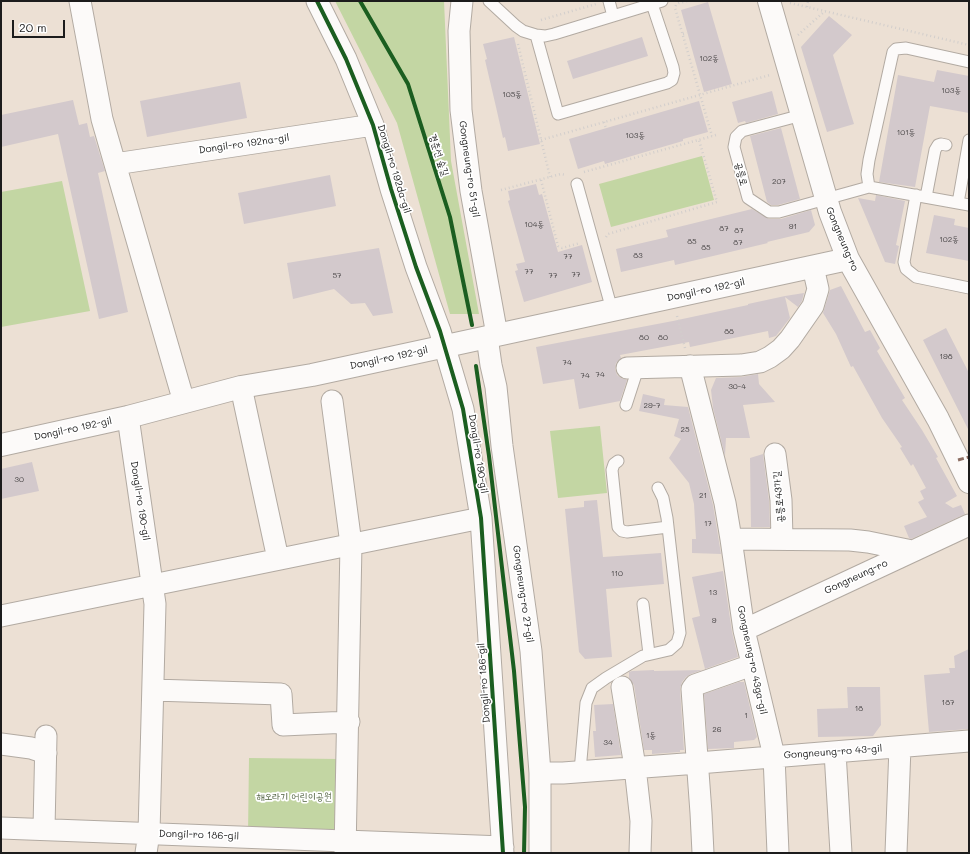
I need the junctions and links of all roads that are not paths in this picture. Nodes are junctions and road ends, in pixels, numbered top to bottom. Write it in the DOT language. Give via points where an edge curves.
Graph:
graph roads {
  1 [pos="80,1"];
  2 [pos="317,1"];
  3 [pos="462,1"];
  4 [pos="489,1"];
  5 [pos="604,1"];
  6 [pos="657,2"];
  7 [pos="778,2"];
  8 [pos="613,16"];
  9 [pos="536,35"];
  10 [pos="969,62"];
  11 [pos="802,115"];
  12 [pos="373,125"];
  13 [pos="969,140"];
  14 [pos="946,145"];
  15 [pos="115,164"];
  16 [pos="575,178"];
  17 [pos="868,186"];
  18 [pos="921,196"];
  19 [pos="826,199"];
  20 [pos="963,204"];
  21 [pos="848,259"];
  22 [pos="814,267"];
  23 [pos="969,288"];
  24 [pos="612,310"];
  25 [pos="485,332"];
  26 [pos="445,346"];
  27 [pos="690,366"];
  28 [pos="633,368"];
  29 [pos="241,387"];
  30 [pos="332,401"];
  31 [pos="184,402"];
  32 [pos="626,405"];
  33 [pos="128,417"];
  34 [pos="1,445"];
  35 [pos="775,454"];
  36 [pos="964,458"];
  37 [pos="618,461"];
  38 [pos="969,482"];
  39 [pos="658,488"];
  40 [pos="481,518"];
  41 [pos="969,526"];
  42 [pos="668,528"];
  43 [pos="731,539"];
  44 [pos="782,539"];
  45 [pos="351,544"];
  46 [pos="912,551"];
  47 [pos="278,559"];
  48 [pos="152,585"];
  49 [pos="643,604"];
  50 [pos="1,616"];
  51 [pos="744,630"];
  52 [pos="649,654"];
  53 [pos="752,664"];
  54 [pos="622,687"];
  55 [pos="153,690"];
  56 [pos="349,722"];
  57 [pos="969,741"];
  58 [pos="1,744"];
  59 [pos="900,747"];
  60 [pos="835,752"];
  61 [pos="774,756"];
  62 [pos="698,763"];
  63 [pos="635,767"];
  64 [pos="580,771"];
  65 [pos="540,773"];
  66 [pos="1,828"];
  67 [pos="44,829"];
  68 [pos="148,843"];
  69 [pos="346,847"];
  70 [pos="423,848"];
  71 [pos="503,850"];
  72 [pos="540,853"];
  73 [pos="640,853"];
  74 [pos="703,853"];
  75 [pos="778,853"];
  76 [pos="841,853"];
  77 [pos="896,853"];
  1 -- 15 [label="street" via="102,119"];
  2 -- 12 [label="street, Dongil-ro 192da-gil" via="346,59"];
  3 -- 25 [label="street, Gongneung-ro 51-gil" via="459,31 461,110 472,192"];
  4 -- 9 [label="lane" via="516,26"];
  5 -- 8 [label="lane"];
  6 -- 8 [label="lane"];
  6 -- 9 [label="lane" via="673,67 672,80 558,114"];
  7 -- 11 [label="street, Gongneung-ro"];
  8 -- 9 [label="lane" via="554,34"];
  10 -- 17 [label="lane" via="906,48 893,52 869,160"];
  11 -- 19 [label="street, Gongneung-ro"];
  11 -- 19 [label="lane, 공릉로" via="742,131 736,137 734,147 748,198 769,212"];
  12 -- 15 [label="street, Dongil-ro 192na-gil"];
  12 -- 26 [label="street, Dongil-ro 192da-gil" via="416,267"];
  13 -- 20 [label="lane"];
  14 -- 18 [label="lane" via="938,145 935,150"];
  15 -- 31 [label="street"];
  16 -- 24 [label="lane"];
  17 -- 18 [label="lane"];
  17 -- 19 [label="lane, 공릉로"];
  18 -- 20 [label="lane"];
  18 -- 23 [label="lane" via="904,262 906,269 916,277"];
  19 -- 21 [label="street, Gongneung-ro"];
  21 -- 22 [label="street, Dongil-ro 192-gil"];
  21 -- 36 [label="street, Gongneung-ro" via="938,419"];
  22 -- 24 [label="street, Dongil-ro 192-gil"];
  22 -- 27 [label="street" via="818,289 813,306 781,349 770,357 750,364"];
  24 -- 25 [label="street, Dongil-ro 192-gil"];
  25 -- 26 [label="street, Dongil-ro 192-gil"];
  25 -- 65 [label="street, Gongneung-ro 27-gil" via="496,387 531,651"];
  26 -- 29 [label="street, Dongil-ro 192-gil" via="312,375"];
  26 -- 40 [label="street, Dongil-ro 190-gil" via="463,409"];
  27 -- 28 [label="street"];
  27 -- 43 [label="street, Gongneung-ro 43ga-gil" via="725,503"];
  28 -- 32 [label="lane"];
  29 -- 31 [label="street, Dongil-ro 192-gil"];
  29 -- 47 [label="street"];
  30 -- 45 [label="street"];
  31 -- 33 [label="street, Dongil-ro 192-gil"];
  33 -- 34 [label="street, Dongil-ro 192-gil"];
  33 -- 48 [label="street, Dongil-ro 190-gil"];
  35 -- 44 [label="street, 공릉로43가길" via="781,500"];
  36 -- 38 [label="street, Gongneung-ro"];
  37 -- 42 [label="lane" via="612,470 618,527 627,532"];
  39 -- 42 [label="lane" via="663,498"];
  40 -- 45 [label="street"];
  40 -- 71 [label="street, Dongil-ro 186-gil"];
  41 -- 46 [label="street, Gongneung-ro"];
  42 -- 52 [label="lane" via="680,633 677,643 669,650"];
  43 -- 44 [label="street"];
  43 -- 51 [label="street, Gongneung-ro 43ga-gil"];
  44 -- 46 [label="street" via="850,540"];
  45 -- 47 [label="street"];
  45 -- 56 [label="street"];
  46 -- 51 [label="street, Gongneung-ro"];
  47 -- 48 [label="street"];
  48 -- 50 [label="street"];
  48 -- 55 [label="street, Dongil-ro 186-gil" via="155,604"];
  49 -- 52 [label="lane"];
  51 -- 53 [label="street, Gongneung-ro 43ga-gil"];
  52 -- 64 [label="lane" via="636,659 592,688 586,703"];
  53 -- 61 [label="street, Gongneung-ro 43ga-gil"];
  53 -- 62 [label="street" via="694,686 692,692"];
  54 -- 63 [label="street"];
  55 -- 56 [label="street" via="281,694 283,725"];
  55 -- 68 [label="street, Dongil-ro 186-gil"];
  56 -- 69 [label="street"];
  57 -- 59 [label="street, Gongneung-ro 43-gil"];
  58 -- 67 [label="street" via="31,748 46,744"];
  59 -- 60 [label="street, Gongneung-ro 43-gil"];
  59 -- 77 [label="street"];
  60 -- 61 [label="street, Gongneung-ro 43-gil"];
  60 -- 76 [label="street"];
  61 -- 62 [label="street, Gongneung-ro 43-gil"];
  61 -- 75 [label="street, Gongneung-ro 43ga-gil"];
  62 -- 63 [label="street, Gongneung-ro 43-gil"];
  62 -- 74 [label="street"];
  63 -- 64 [label="street, Gongneung-ro 43-gil"];
  63 -- 73 [label="street" via="641,821"];
  64 -- 65 [label="street, Gongneung-ro 43-gil"];
  65 -- 72 [label="street, Gongneung-ro 27-gil"];
  66 -- 67 [label="street, Dongil-ro 186-gil"];
  67 -- 68 [label="street, Dongil-ro 186-gil"];
  68 -- 69 [label="street, Dongil-ro 186-gil"];
  69 -- 70 [label="street, Dongil-ro 186-gil"];
  70 -- 71 [label="street, Dongil-ro 186-gil"];
}
